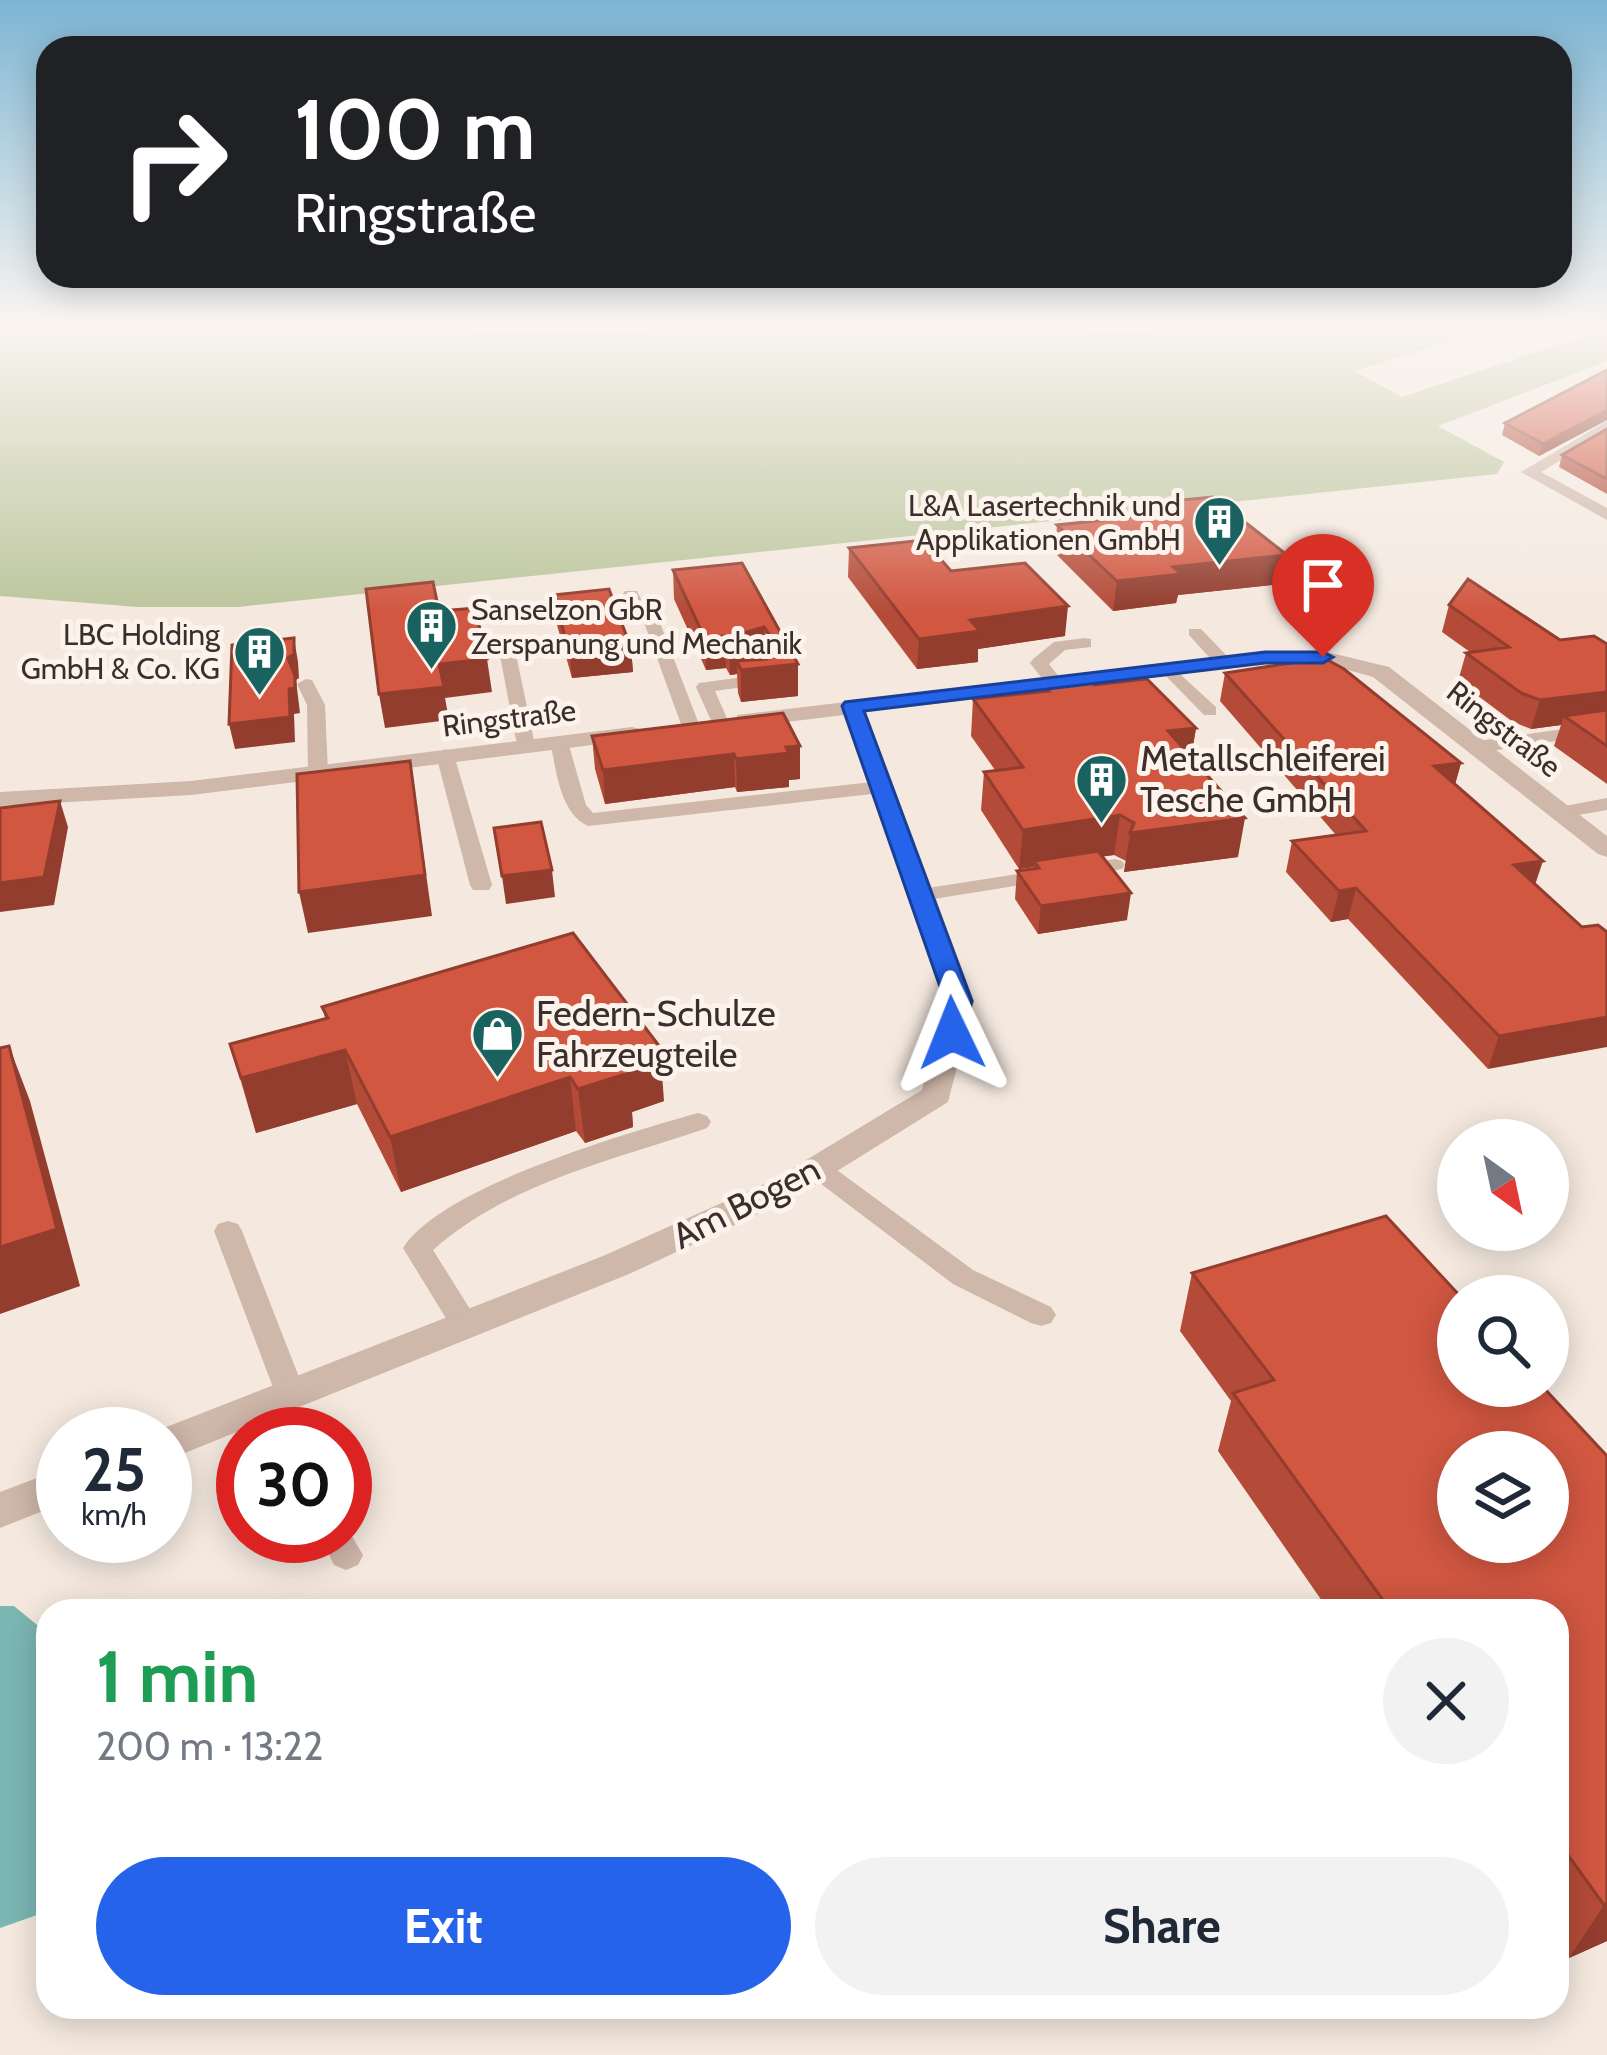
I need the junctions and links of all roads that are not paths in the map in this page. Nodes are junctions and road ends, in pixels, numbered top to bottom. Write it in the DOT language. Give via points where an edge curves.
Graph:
graph roads {
  1 [pos="1607,426"];
  2 [pos="1607,515"];
  3 [pos="631,594"];
  4 [pos="1195,632"];
  5 [pos="1085,643"];
  6 [pos="506,645"];
  7 [pos="1223,662"];
  8 [pos="758,667"];
  9 [pos="1168,669"];
  10 [pos="1054,682"];
  11 [pos="306,684"];
  12 [pos="852,706"];
  13 [pos="1210,711"];
  14 [pos="720,723"];
  15 [pos="1607,728"];
  16 [pos="669,730"];
  17 [pos="559,742"];
  18 [pos="526,746"];
  19 [pos="1478,747"];
  20 [pos="445,755"];
  21 [pos="318,772"];
  22 [pos="881,787"];
  23 [pos="0,799"];
  24 [pos="1607,804"];
  25 [pos="1561,812"];
  26 [pos="1607,849"];
  27 [pos="1115,865"];
  28 [pos="481,885"];
  29 [pos="921,895"];
  30 [pos="698,1122"];
  31 [pos="817,1168"];
  32 [pos="228,1232"];
  33 [pos="1041,1316"];
  34 [pos="465,1325"];
  35 [pos="282,1398"];
  36 [pos="284,1407"];
  37 [pos="192,1434"];
  38 [pos="36,1496"];
  39 [pos="0,1510"];
  1 -- 2 [label="street" via="1529,472"];
  3 -- 16 [label="lane" via="652,622"];
  4 -- 7 [label="lane"];
  5 -- 10 [label="lane" via="1060,646 1040,663"];
  6 -- 18 [label="lane"];
  7 -- 9 [label="street, Ringstraße"];
  7 -- 19 [label="street, Ringstraße" via="1323,657 1381,672"];
  8 -- 14 [label="lane" via="767,681 706,687"];
  9 -- 10 [label="street, Ringstraße"];
  9 -- 13 [label="lane"];
  10 -- 12 [label="street, Ringstraße"];
  11 -- 21 [label="lane" via="316,705"];
  12 -- 14 [label="street, Ringstraße"];
  12 -- 22 [label="street, Am Bogen"];
  14 -- 16 [label="street, Ringstraße"];
  15 -- 19 [label="lane"];
  16 -- 17 [label="street, Ringstraße"];
  17 -- 18 [label="street, Ringstraße"];
  17 -- 22 [label="lane" via="576,806 588,820"];
  18 -- 20 [label="street, Ringstraße"];
  19 -- 25 [label="street, Ringstraße"];
  20 -- 21 [label="street, Ringstraße"];
  20 -- 28 [label="lane"];
  21 -- 23 [label="street, Ringstraße"];
  22 -- 29 [label="street, Am Bogen"];
  24 -- 25 [label="lane"];
  25 -- 26 [label="street, Ringstraße"];
  27 -- 29 [label="lane"];
  29 -- 31 [label="street, Am Bogen" via="958,1001 937,1095"];
  30 -- 34 [label="lane" via="436,1226 417,1248"];
  31 -- 33 [label="lane" via="963,1277"];
  31 -- 34 [label="street, Am Bogen" via="616,1265"];
  32 -- 35 [label="lane"];
  34 -- 35 [label="street, Am Bogen"];
  35 -- 36 [label="lane"];
  35 -- 37 [label="street, Am Bogen"];
  38 -- 39 [label="street"];
}
